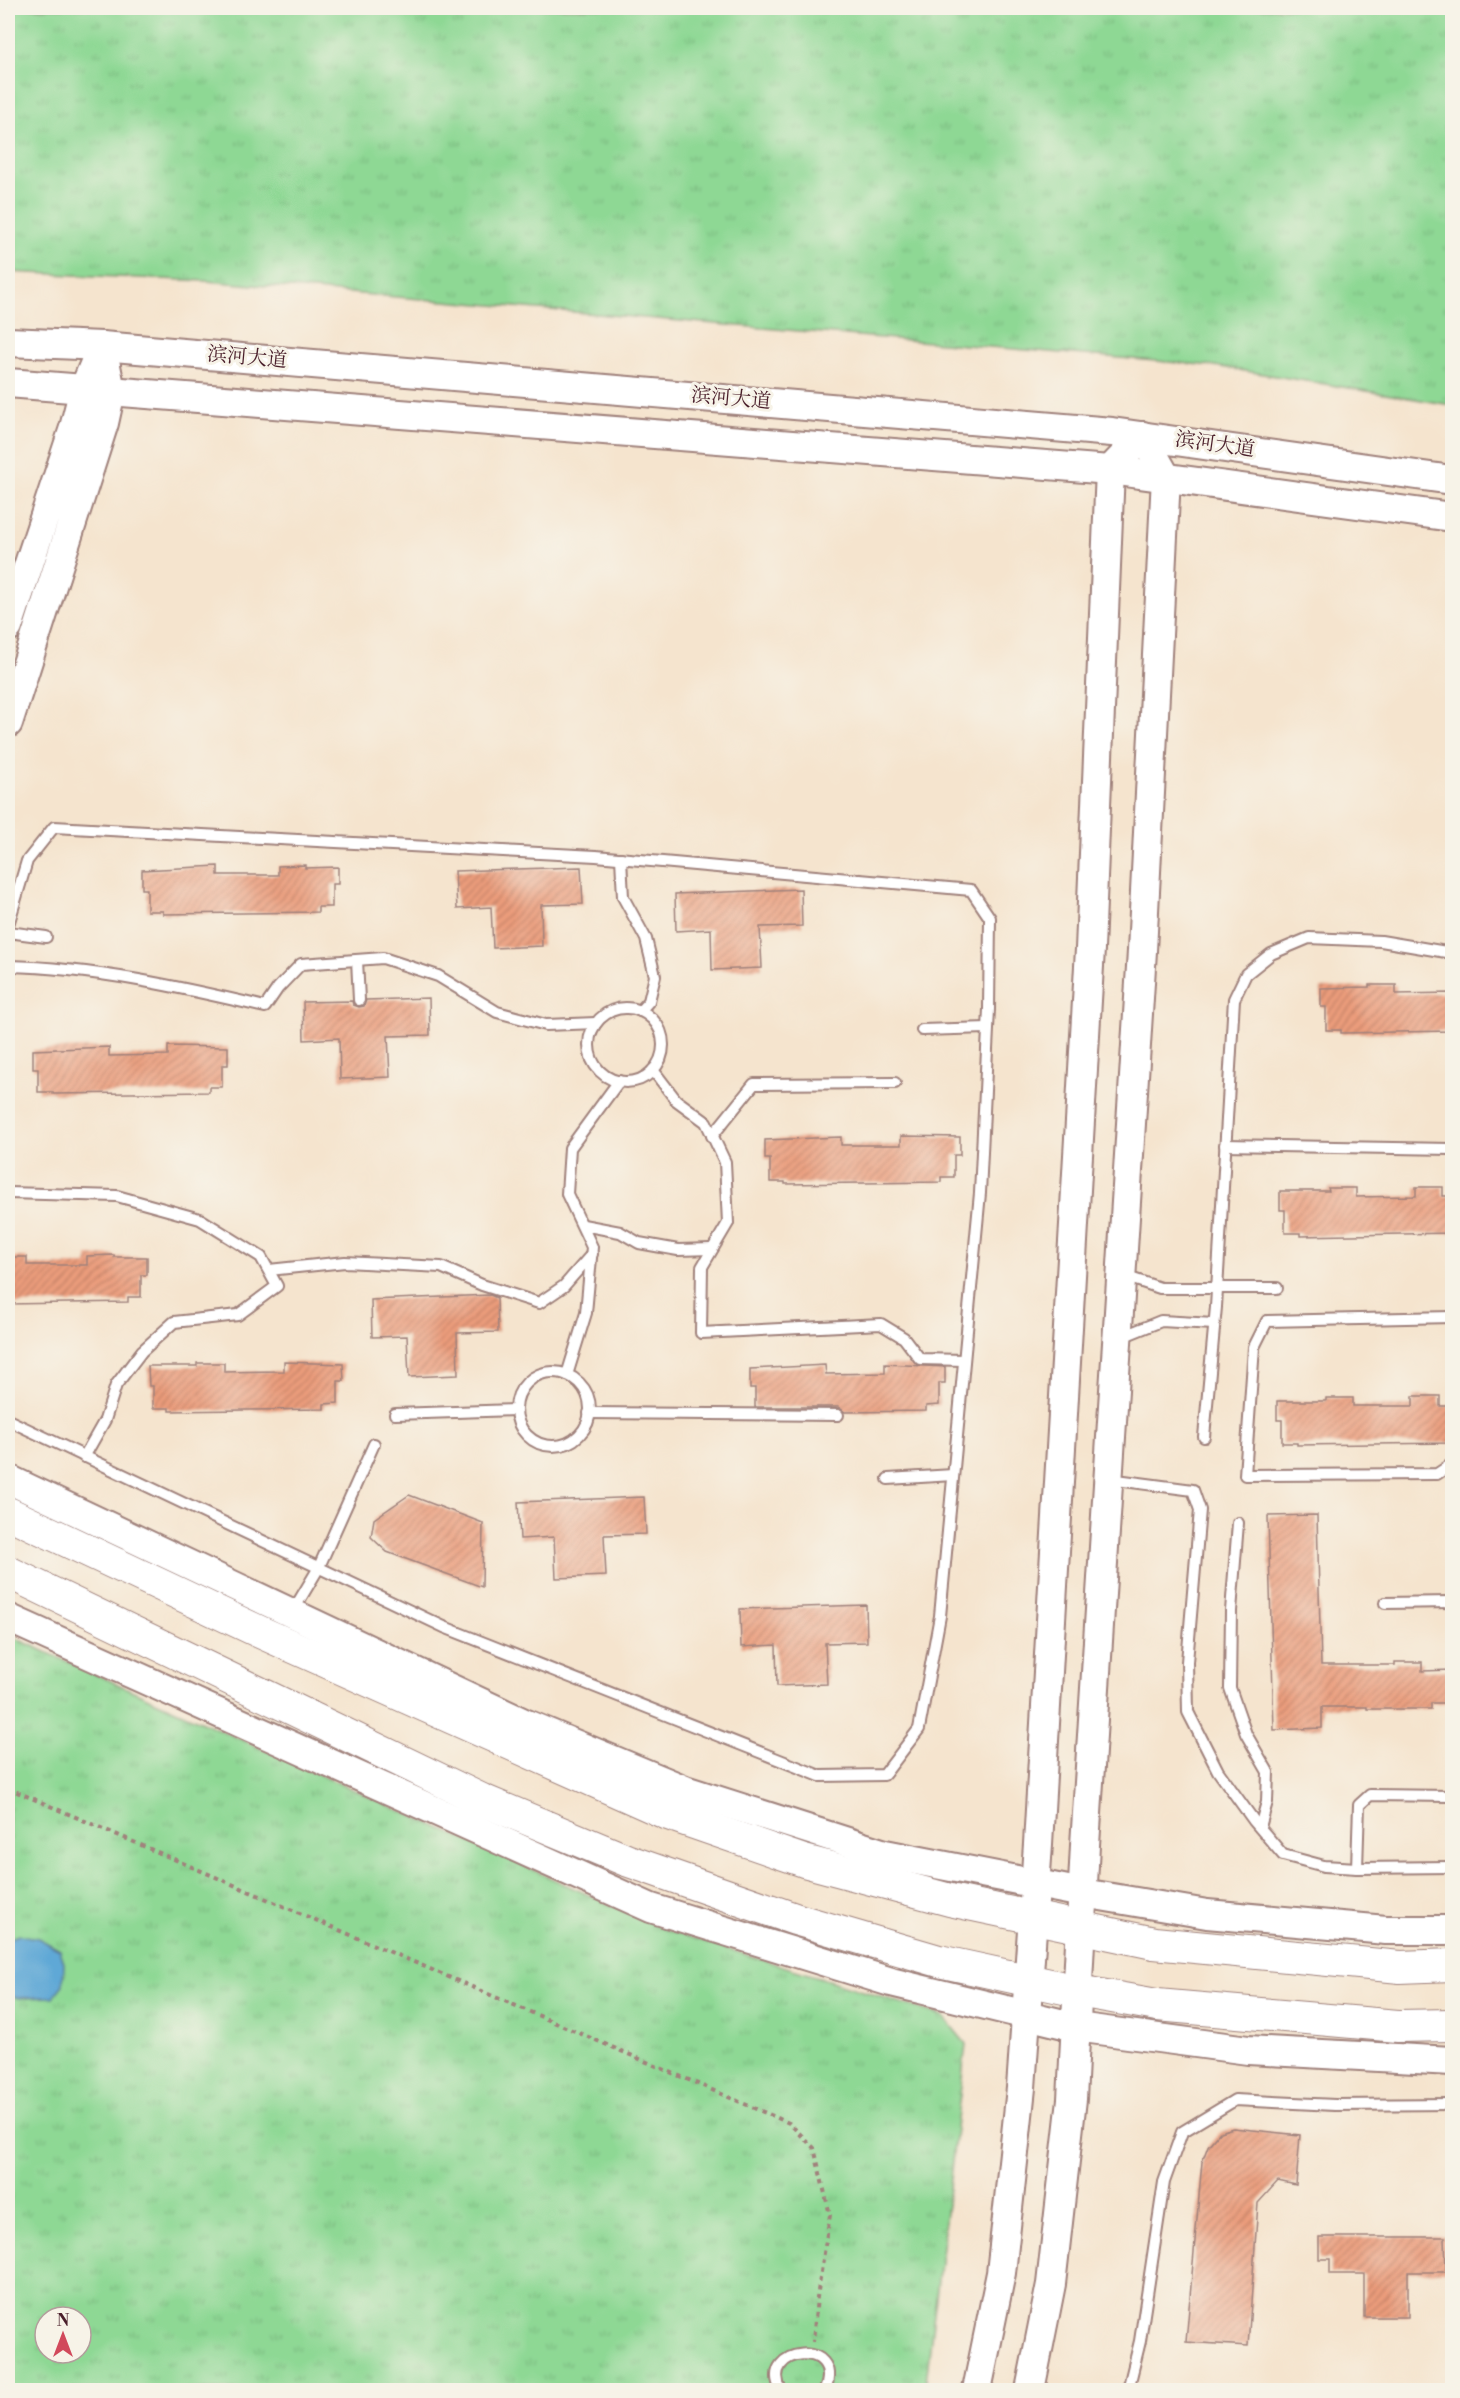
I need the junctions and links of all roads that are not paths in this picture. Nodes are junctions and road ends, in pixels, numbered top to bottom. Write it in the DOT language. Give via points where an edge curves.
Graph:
graph roads {
  1 [pos="8,342"];
  2 [pos="102,346"];
  3 [pos="8,383"];
  4 [pos="98,390"];
  5 [pos="1143,436"];
  6 [pos="1110,470"];
  7 [pos="1166,477"];
  8 [pos="1452,480"];
  9 [pos="1452,517"];
  10 [pos="8,627"];
  11 [pos="8,723"];
  12 [pos="621,858"];
  13 [pos="8,925"];
  14 [pos="8,932"];
  15 [pos="46,937"];
  16 [pos="1452,953"];
  17 [pos="357,960"];
  18 [pos="8,966"];
  19 [pos="359,1000"];
  20 [pos="640,1011"];
  21 [pos="596,1023"];
  22 [pos="988,1028"];
  23 [pos="922,1030"];
  24 [pos="653,1070"];
  25 [pos="619,1081"];
  26 [pos="895,1083"];
  27 [pos="712,1136"];
  28 [pos="1225,1145"];
  29 [pos="1452,1149"];
  30 [pos="8,1193"];
  31 [pos="583,1225"];
  32 [pos="712,1249"];
  33 [pos="592,1254"];
  34 [pos="268,1270"];
  35 [pos="1121,1275"];
  36 [pos="1277,1288"];
  37 [pos="1217,1289"];
  38 [pos="1452,1317"];
  39 [pos="1214,1324"];
  40 [pos="1117,1339"];
  41 [pos="964,1360"];
  42 [pos="567,1375"];
  43 [pos="515,1410"];
  44 [pos="589,1413"];
  45 [pos="395,1414"];
  46 [pos="838,1415"];
  47 [pos="8,1420"];
  48 [pos="1204,1437"];
  49 [pos="374,1444"];
  50 [pos="84,1457"];
  51 [pos="1452,1464"];
  52 [pos="953,1475"];
  53 [pos="8,1479"];
  54 [pos="888,1479"];
  55 [pos="1108,1479"];
  56 [pos="8,1513"];
  57 [pos="1238,1523"];
  58 [pos="318,1569"];
  59 [pos="8,1572"];
  60 [pos="1452,1602"];
  61 [pos="1385,1603"];
  62 [pos="8,1618"];
  63 [pos="283,1627"];
  64 [pos="1452,1796"];
  65 [pos="1260,1827"];
  66 [pos="1452,1867"];
  67 [pos="1358,1868"];
  68 [pos="1035,1883"];
  69 [pos="1083,1893"];
  70 [pos="1033,1918"];
  71 [pos="1081,1928"];
  72 [pos="1452,1930"];
  73 [pos="1452,1965"];
  74 [pos="1028,1980"];
  75 [pos="1078,1991"];
  76 [pos="1026,2015"];
  77 [pos="1452,2025"];
  78 [pos="1076,2027"];
  79 [pos="1452,2061"];
  80 [pos="1452,2104"];
  81 [pos="781,2391"];
  82 [pos="825,2391"];
  83 [pos="977,2391"];
  84 [pos="1030,2391"];
  85 [pos="1128,2391"];
  1 -- 2 [label="street, 滨河大道"];
  2 -- 4 [label="street"];
  2 -- 5 [label="street, 滨河大道"];
  3 -- 4 [label="street, 滨河大道"];
  4 -- 6 [label="street, 滨河大道"];
  4 -- 10 [label="street" via="74,428"];
  4 -- 11 [label="street" via="104,423"];
  5 -- 6 [label="street"];
  5 -- 7 [label="street"];
  5 -- 8 [label="street, 滨河大道"];
  6 -- 7 [label="street, 滨河大道"];
  6 -- 68 [label="street" via="1090,949"];
  7 -- 9 [label="street, 滨河大道"];
  7 -- 35 [label="street"];
  12 -- 13 [label="lane" via="54,827 27,861"];
  12 -- 20 [label="lane" via="623,897 646,939 655,976 649,1001"];
  12 -- 22 [label="lane" via="970,890 990,918"];
  14 -- 15 [label="lane"];
  16 -- 28 [label="lane" via="1381,941 1309,938 1271,954 1246,974 1234,999"];
  17 -- 18 [label="lane" via="301,964 265,1007 54,967"];
  17 -- 19 [label="lane"];
  17 -- 21 [label="lane" via="383,958 438,976 497,1012 546,1025"];
  20 -- 21 [label="lane" via="616,1009"];
  20 -- 24 [label="lane" via="658,1026 662,1037 660,1061"];
  21 -- 25 [label="lane" via="589,1040 591,1058 607,1077"];
  22 -- 23 [label="lane"];
  22 -- 41 [label="lane" via="980,1192"];
  24 -- 25 [label="lane" via="643,1078"];
  24 -- 27 [label="lane" via="676,1100 706,1122"];
  25 -- 31 [label="lane" via="570,1148 567,1194"];
  26 -- 27 [label="lane" via="754,1084"];
  27 -- 32 [label="lane" via="725,1162 728,1223"];
  28 -- 29 [label="lane"];
  28 -- 37 [label="lane"];
  30 -- 34 [label="lane" via="117,1196 200,1219 261,1257"];
  31 -- 32 [label="lane" via="620,1232 639,1243 678,1250"];
  31 -- 33 [label="lane"];
  32 -- 41 [label="lane" via="702,1267 701,1333 881,1324 904,1338 920,1359"];
  33 -- 34 [label="lane" via="564,1286 539,1303 441,1267 345,1262"];
  33 -- 42 [label="lane" via="586,1313"];
  34 -- 50 [label="lane" via="277,1286 238,1315 174,1322 142,1351 116,1385 105,1420"];
  35 -- 37 [label="lane" via="1160,1288"];
  35 -- 40 [label="street"];
  36 -- 37 [label="lane"];
  37 -- 39 [label="lane"];
  38 -- 51 [label="lane" via="1267,1321 1254,1347 1245,1475 1437,1474"];
  39 -- 40 [label="lane" via="1161,1321"];
  39 -- 48 [label="lane"];
  40 -- 55 [label="street"];
  41 -- 52 [label="lane"];
  42 -- 43 [label="lane" via="543,1373 532,1378 520,1392"];
  42 -- 44 [label="lane" via="585,1390"];
  43 -- 44 [label="lane" via="524,1433 534,1441 558,1446 579,1435"];
  43 -- 45 [label="lane"];
  44 -- 46 [label="lane"];
  47 -- 50 [label="lane"];
  49 -- 58 [label="lane"];
  50 -- 58 [label="lane"];
  52 -- 54 [label="lane"];
  52 -- 58 [label="lane" via="940,1616 919,1729 884,1775 820,1776 444,1627"];
  53 -- 63 [label="street"];
  55 -- 65 [label="lane" via="1193,1490 1200,1510 1187,1662 1188,1712 1218,1771"];
  55 -- 69 [label="street"];
  56 -- 63 [label="main road"];
  57 -- 65 [label="lane" via="1230,1688 1246,1734 1268,1772"];
  58 -- 63 [label="lane"];
  59 -- 74 [label="main road" via="482,1800 626,1860 795,1919 939,1961"];
  60 -- 61 [label="lane"];
  62 -- 76 [label="street" via="651,1908 891,1982"];
  63 -- 68 [label="street" via="685,1790 885,1854"];
  63 -- 70 [label="main road" via="668,1814 804,1861"];
  64 -- 67 [label="lane" via="1370,1795 1359,1805"];
  65 -- 67 [label="lane" via="1284,1855 1324,1866"];
  66 -- 67 [label="lane"];
  68 -- 69 [label="street"];
  68 -- 70 [label="street"];
  69 -- 71 [label="street"];
  69 -- 72 [label="street" via="1207,1914 1386,1930"];
  70 -- 71 [label="main road"];
  70 -- 74 [label="street"];
  71 -- 73 [label="main road" via="1166,1944 1400,1966"];
  71 -- 75 [label="street"];
  74 -- 75 [label="main road"];
  74 -- 76 [label="street"];
  75 -- 77 [label="main road" via="1169,2007 1398,2026"];
  75 -- 78 [label="street"];
  76 -- 78 [label="street"];
  76 -- 83 [label="street" via="1001,2273"];
  78 -- 79 [label="street" via="1248,2050"];
  78 -- 84 [label="street" via="1051,2284"];
  80 -- 85 [label="lane" via="1335,2105 1235,2100 1182,2132 1164,2182 1140,2341"];
  81 -- 82 [label="lane" via="777,2378 782,2363 795,2354 820,2359 828,2374"];
}
